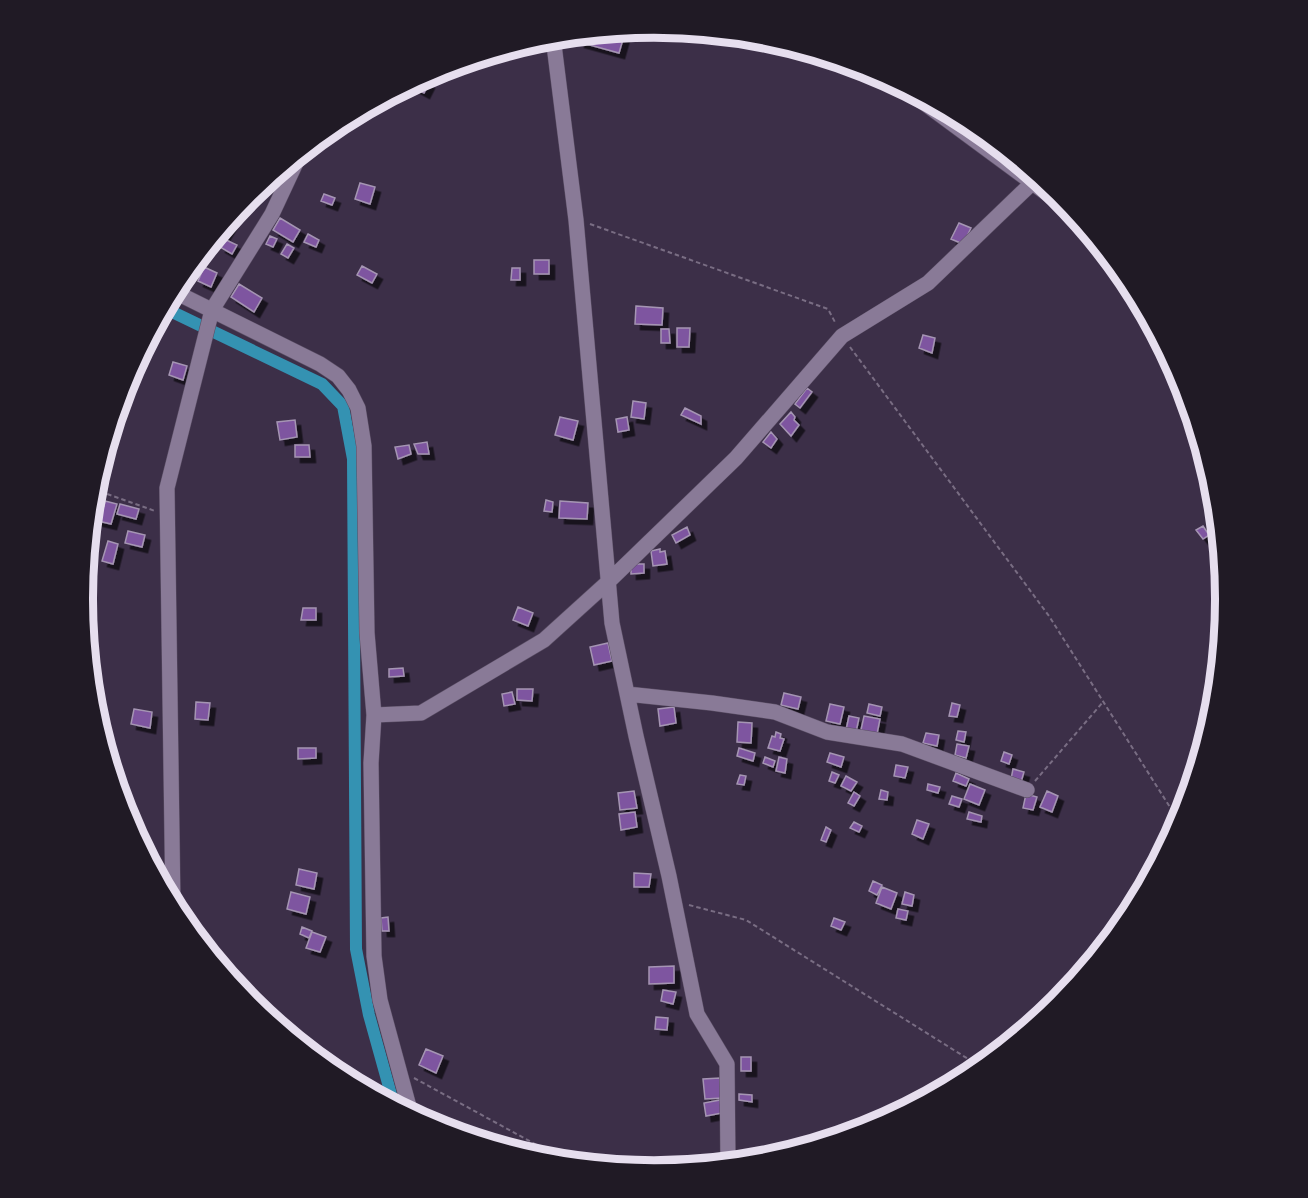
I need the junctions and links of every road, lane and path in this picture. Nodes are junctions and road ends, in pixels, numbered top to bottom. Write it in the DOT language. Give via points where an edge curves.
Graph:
graph roads {
  1 [pos="554,46"];
  2 [pos="949,122"];
  3 [pos="293,170"];
  4 [pos="1024,177"];
  5 [pos="1031,184"];
  6 [pos="576,219"];
  7 [pos="182,295"];
  8 [pos="212,310"];
  9 [pos="842,336"];
  10 [pos="102,492"];
  11 [pos="167,515"];
  12 [pos="608,582"];
  13 [pos="627,694"];
  14 [pos="1103,702"];
  15 [pos="374,715"];
  16 [pos="1027,790"];
  17 [pos="1173,813"];
  18 [pos="172,886"];
  19 [pos="674,901"];
  20 [pos="972,1061"];
  21 [pos="399,1070"];
  22 [pos="408,1104"];
  23 [pos="547,1150"];
  24 [pos="728,1156"];
  1 -- 6 [label="street"];
  2 -- 4 [label="street"];
  3 -- 8 [label="street" via="272,214"];
  5 -- 9 [label="street" via="928,283"];
  6 -- 9 [label="path" via="828,309"];
  6 -- 12 [label="street"];
  7 -- 8 [label="street"];
  8 -- 11 [label="street" via="167,488"];
  8 -- 15 [label="street" via="338,376 358,408 364,446"];
  9 -- 12 [label="street" via="736,458"];
  9 -- 14 [label="path" via="1049,616"];
  10 -- 11 [label="path"];
  11 -- 18 [label="street"];
  12 -- 13 [label="street"];
  12 -- 15 [label="street" via="544,640 459,692 421,713"];
  13 -- 16 [label="street" via="775,712 827,732 902,744"];
  13 -- 19 [label="street"];
  14 -- 16 [label="path"];
  14 -- 17 [label="path"];
  15 -- 21 [label="street" via="374,956 380,1000"];
  19 -- 20 [label="path" via="746,920"];
  19 -- 24 [label="street" via="697,1014 727,1064"];
  21 -- 22 [label="street"];
  21 -- 23 [label="path"];
}
